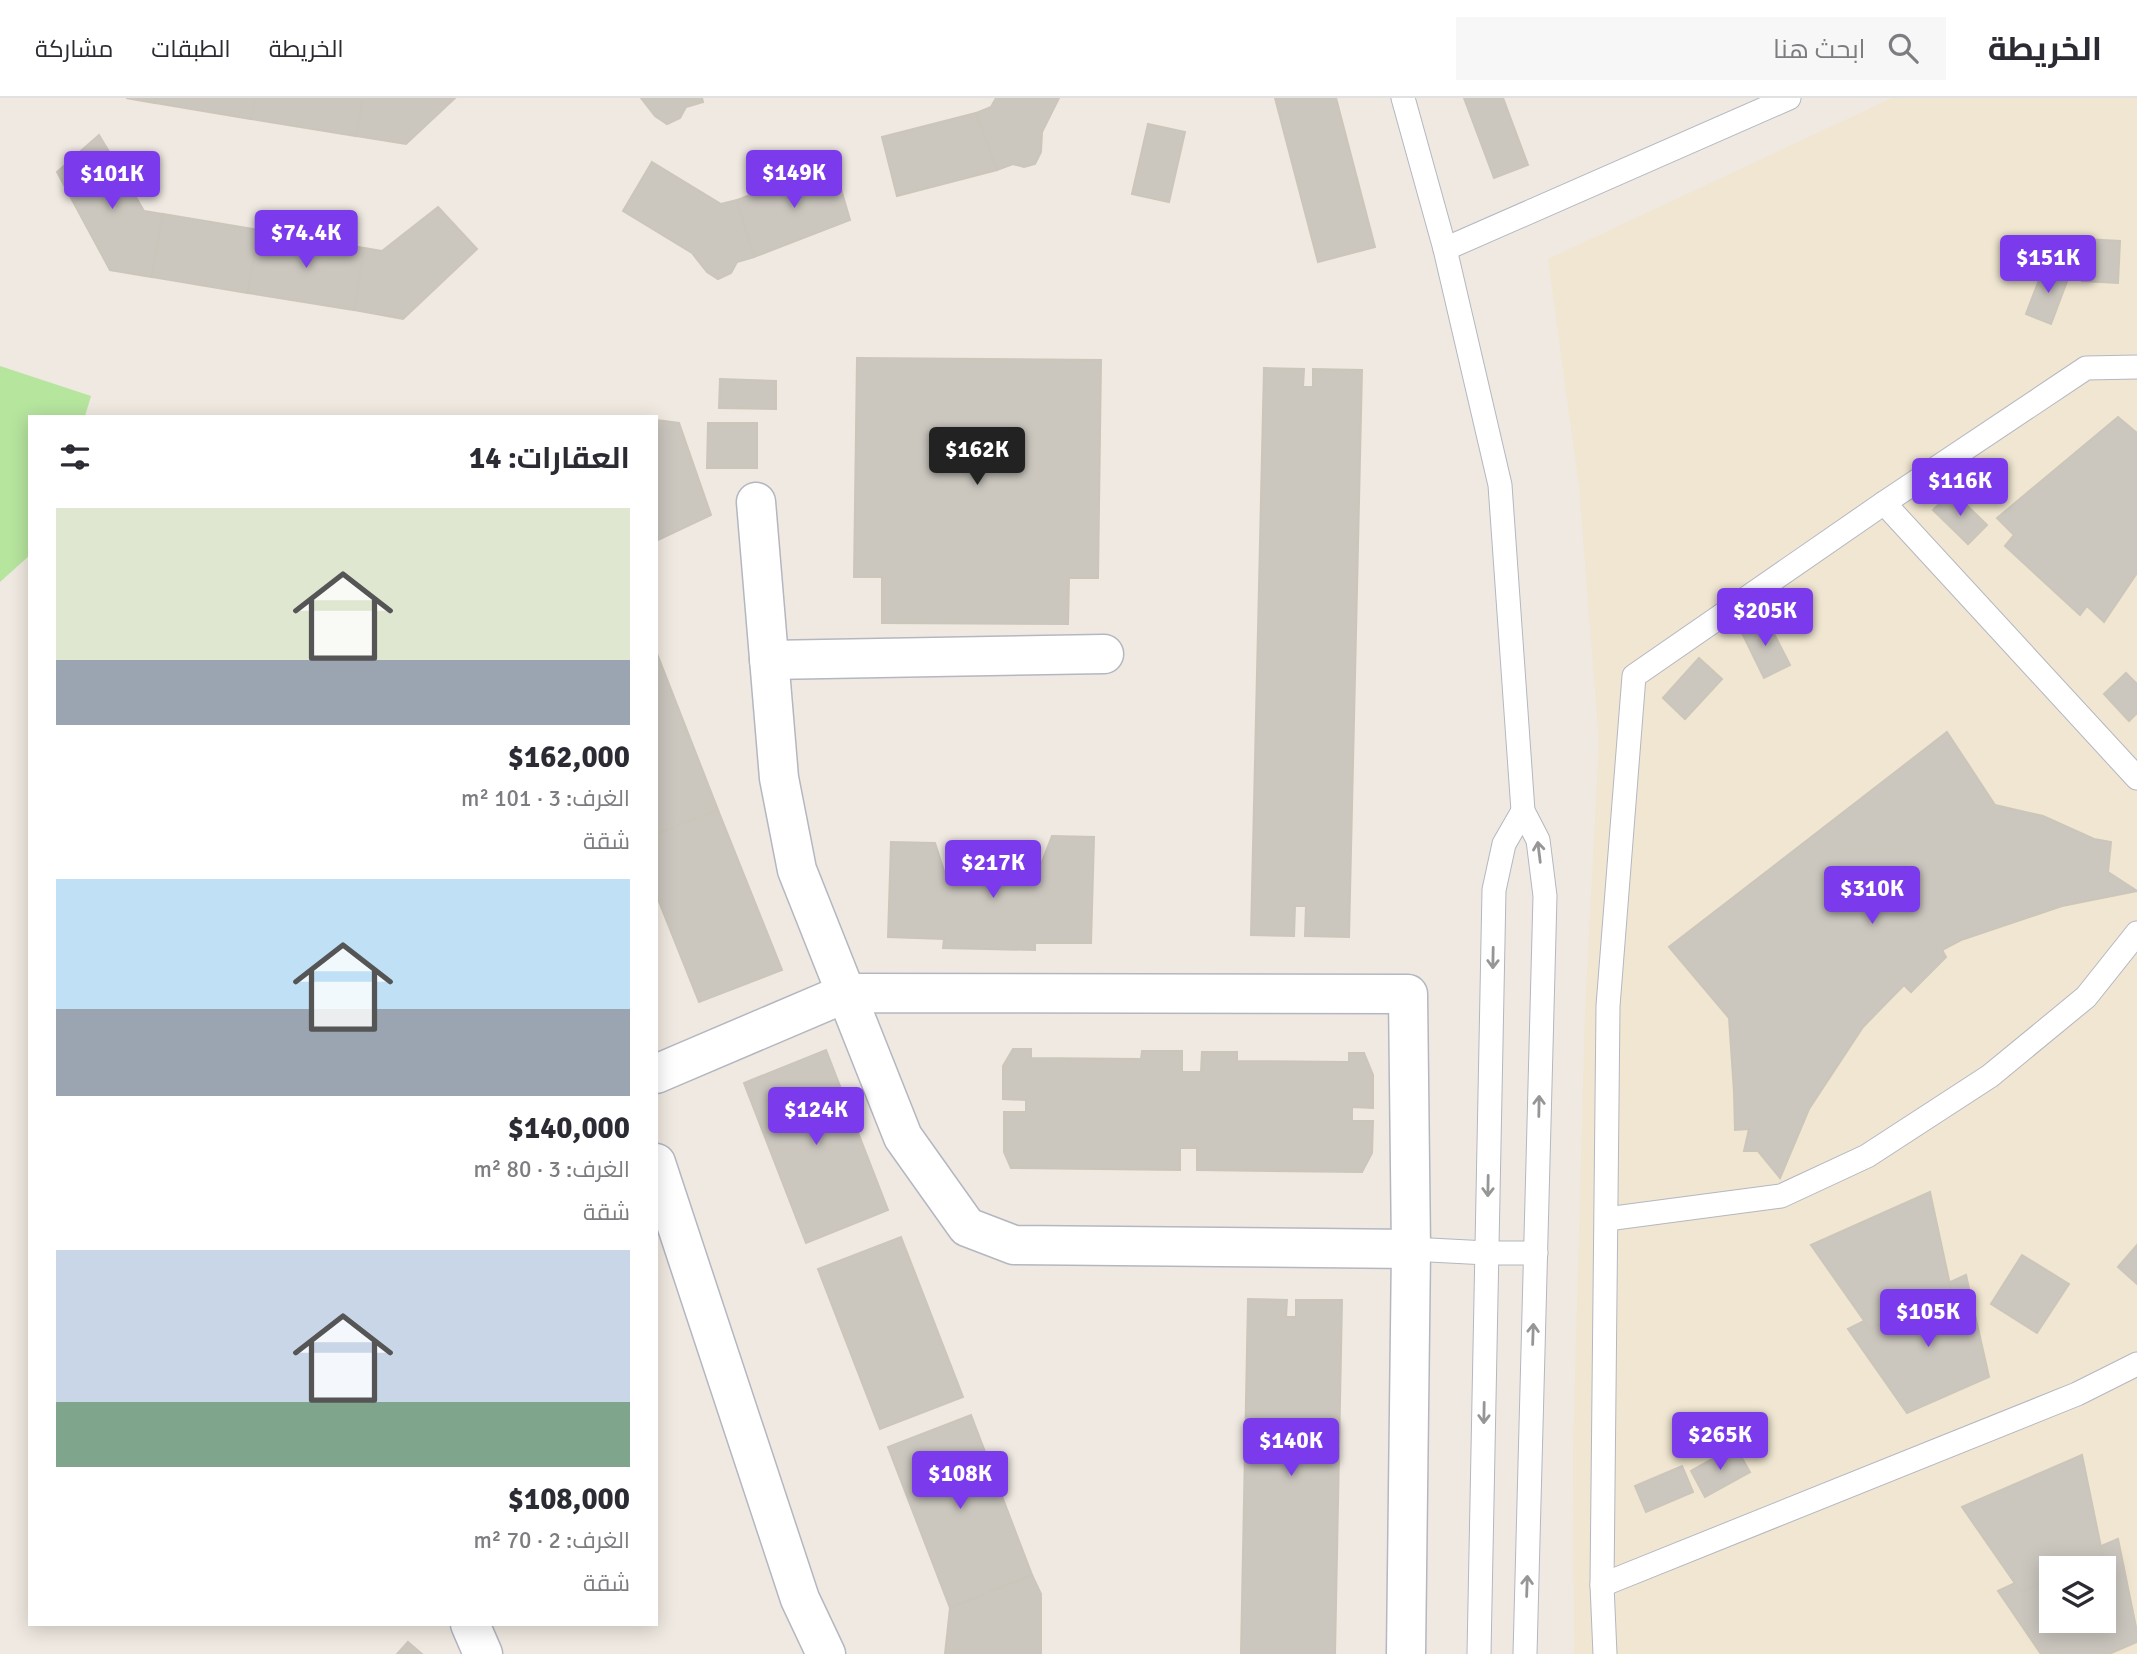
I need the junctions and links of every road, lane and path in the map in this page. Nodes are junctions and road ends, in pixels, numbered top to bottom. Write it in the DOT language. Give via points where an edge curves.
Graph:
graph roads {
  1 [pos="1403,98"];
  2 [pos="1789,98"];
  3 [pos="1445,249"];
  4 [pos="2137,367"];
  5 [pos="757,502"];
  6 [pos="1884,503"];
  7 [pos="1104,654"];
  8 [pos="769,660"];
  9 [pos="2137,778"];
  10 [pos="1523,811"];
  11 [pos="2137,933"];
  12 [pos="846,993"];
  13 [pos="658,1073"];
  14 [pos="658,1169"];
  15 [pos="1607,1219"];
  16 [pos="1411,1249"];
  17 [pos="1487,1253"];
  18 [pos="1536,1253"];
  19 [pos="2137,1364"];
  20 [pos="1602,1585"];
  21 [pos="471,1626"];
  22 [pos="483,1654"];
  23 [pos="826,1654"];
  24 [pos="1406,1654"];
  25 [pos="1479,1654"];
  26 [pos="1525,1654"];
  27 [pos="1605,1654"];
  1 -- 3 [label="lane"];
  2 -- 3 [label="lane"];
  3 -- 10 [label="lane" via="1500,485"];
  4 -- 6 [label="lane" via="2087,368"];
  5 -- 8 [label="street"];
  6 -- 9 [label="lane"];
  6 -- 15 [label="lane" via="1634,676 1608,1006"];
  7 -- 8 [label="street"];
  8 -- 12 [label="street" via="779,778 797,870"];
  10 -- 17 [label="lane, one-way" via="1504,844 1494,890"];
  18 -- 10 [label="lane, one-way" via="1545,896 1538,840"];
  11 -- 15 [label="lane" via="2086,997 1990,1076 1867,1156 1781,1195"];
  12 -- 13 [label="street"];
  12 -- 16 [label="street" via="903,1137 967,1227 1014,1245"];
  12 -- 16 [label="street" via="1408,994"];
  14 -- 23 [label="street" via="800,1599"];
  15 -- 20 [label="lane"];
  16 -- 17 [label="lane"];
  16 -- 24 [label="street"];
  17 -- 18 [label="lane"];
  17 -- 25 [label="lane, one-way"];
  26 -- 18 [label="lane, one-way"];
  19 -- 20 [label="lane" via="2077,1394"];
  20 -- 27 [label="lane"];
  21 -- 22 [label="street"];
}
